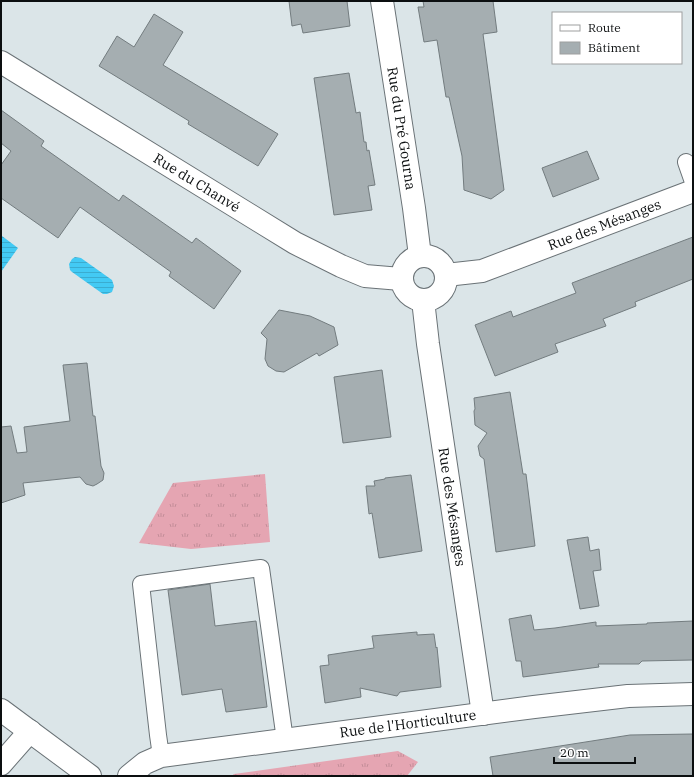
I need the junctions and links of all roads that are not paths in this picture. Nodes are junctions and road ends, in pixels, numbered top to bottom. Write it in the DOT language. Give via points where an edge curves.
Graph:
graph roads {
  1 [pos="382,1"];
  2 [pos="1,62"];
  3 [pos="686,162"];
  4 [pos="693,182"];
  5 [pos="693,191"];
  6 [pos="420,256"];
  7 [pos="446,275"];
  8 [pos="401,279"];
  9 [pos="423,300"];
  10 [pos="693,694"];
  11 [pos="1,710"];
  12 [pos="483,714"];
  13 [pos="30,731"];
  14 [pos="285,740"];
  15 [pos="161,756"];
  16 [pos="1,764"];
  17 [pos="90,776"];
  18 [pos="129,776"];
  1 -- 6 [label="street, Rue du Pré Gourna"];
  2 -- 8 [label="street, Rue du Chanvé" via="295,243 365,276"];
  3 -- 4 [label="lane"];
  5 -- 7 [label="street, Rue des Mésanges" via="482,271"];
  6 -- 7 [label="street" via="434,257 444,267"];
  6 -- 8 [label="street" via="413,257 404,266"];
  7 -- 9 [label="street" via="440,293 429,300"];
  8 -- 9 [label="street" via="410,296"];
  9 -- 12 [label="street, Rue des Mésanges"];
  10 -- 12 [label="street, Rue de l'Horticulture" via="628,696"];
  11 -- 13 [label="street"];
  12 -- 14 [label="street, Rue de l'Horticulture"];
  13 -- 16 [label="street"];
  13 -- 17 [label="street"];
  14 -- 15 [label="street, Rue de l'Horticulture"];
  14 -- 15 [label="lane" via="261,568 141,584"];
  15 -- 18 [label="street, Rue de l'Horticulture" via="145,763"];
}
